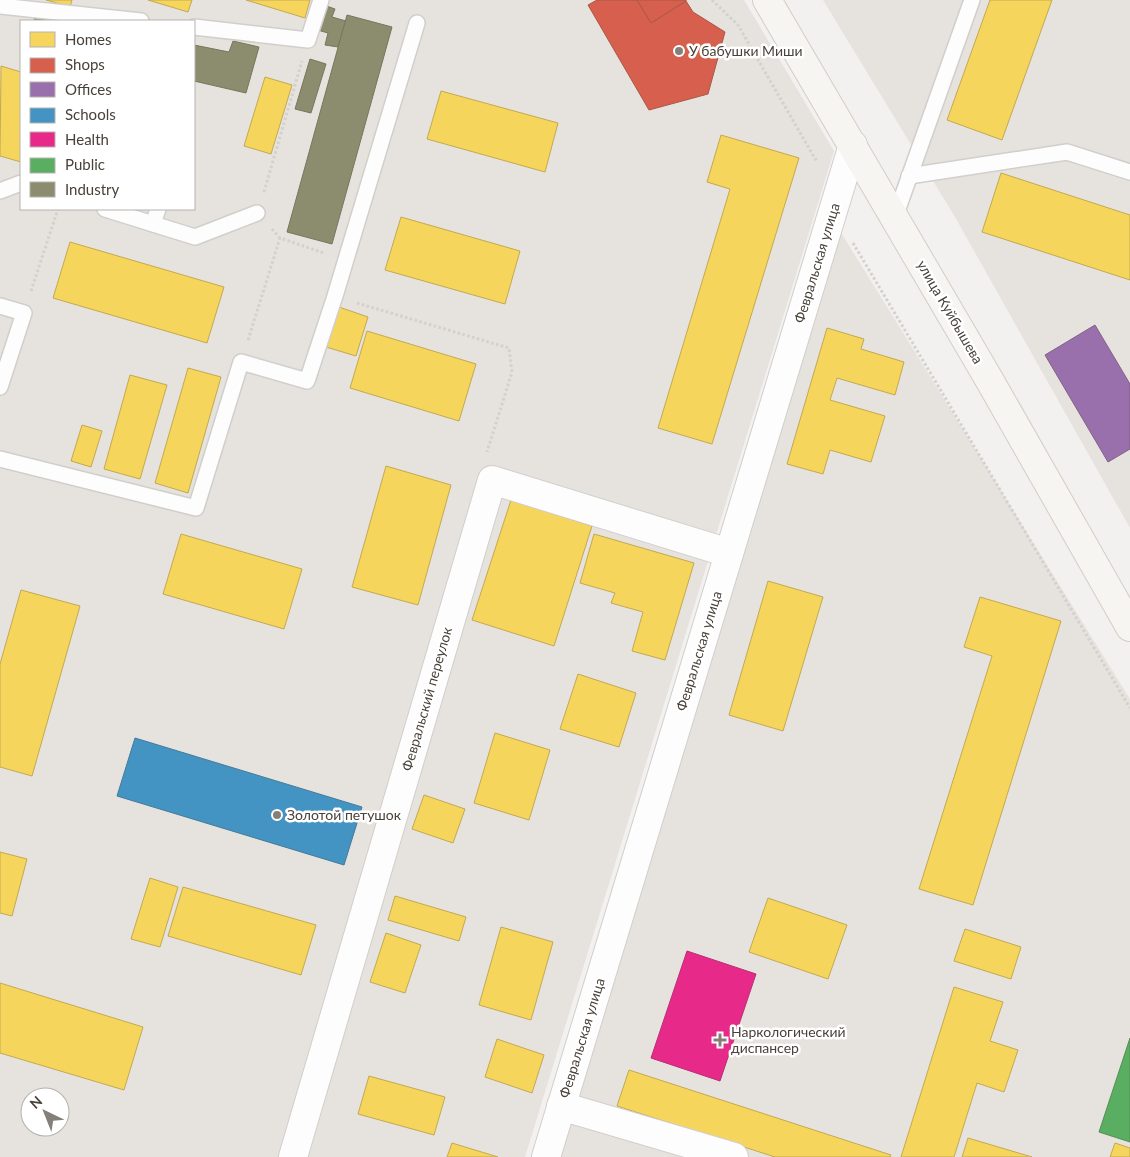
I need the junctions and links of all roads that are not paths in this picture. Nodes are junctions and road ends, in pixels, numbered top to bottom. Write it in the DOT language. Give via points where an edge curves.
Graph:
graph roads {
  1 [pos="321,0"];
  2 [pos="768,0"];
  3 [pos="972,0"];
  4 [pos="0,6"];
  5 [pos="132,20"];
  6 [pos="416,23"];
  7 [pos="195,27"];
  8 [pos="853,145"];
  9 [pos="1130,172"];
  10 [pos="909,176"];
  11 [pos="20,183"];
  12 [pos="0,191"];
  13 [pos="108,210"];
  14 [pos="158,210"];
  15 [pos="257,213"];
  16 [pos="895,217"];
  17 [pos="154,224"];
  18 [pos="0,306"];
  19 [pos="0,388"];
  20 [pos="0,460"];
  21 [pos="729,553"];
  22 [pos="1130,627"];
  23 [pos="561,1106"];
  24 [pos="293,1157"];
  25 [pos="546,1157"];
  26 [pos="734,1157"];
  1 -- 7 [label="lane" via="308,40"];
  2 -- 8 [label="main road, улица Куйбышева"];
  3 -- 10 [label="lane"];
  4 -- 5 [label="lane"];
  6 -- 20 [label="lane" via="307,381 241,362 196,508"];
  8 -- 16 [label="main road, улица Куйбышева"];
  8 -- 21 [label="street, Февральская улица"];
  9 -- 10 [label="lane" via="1067,152"];
  10 -- 16 [label="lane"];
  11 -- 12 [label="lane"];
  13 -- 17 [label="lane"];
  14 -- 17 [label="lane"];
  15 -- 17 [label="lane" via="195,237"];
  16 -- 22 [label="main road, улица Куйбышева"];
  18 -- 19 [label="lane" via="24,313"];
  21 -- 23 [label="street, Февральская улица"];
  21 -- 24 [label="street, Февральский переулок" via="492,480"];
  23 -- 25 [label="street, Февральская улица"];
  23 -- 26 [label="street"];
}
